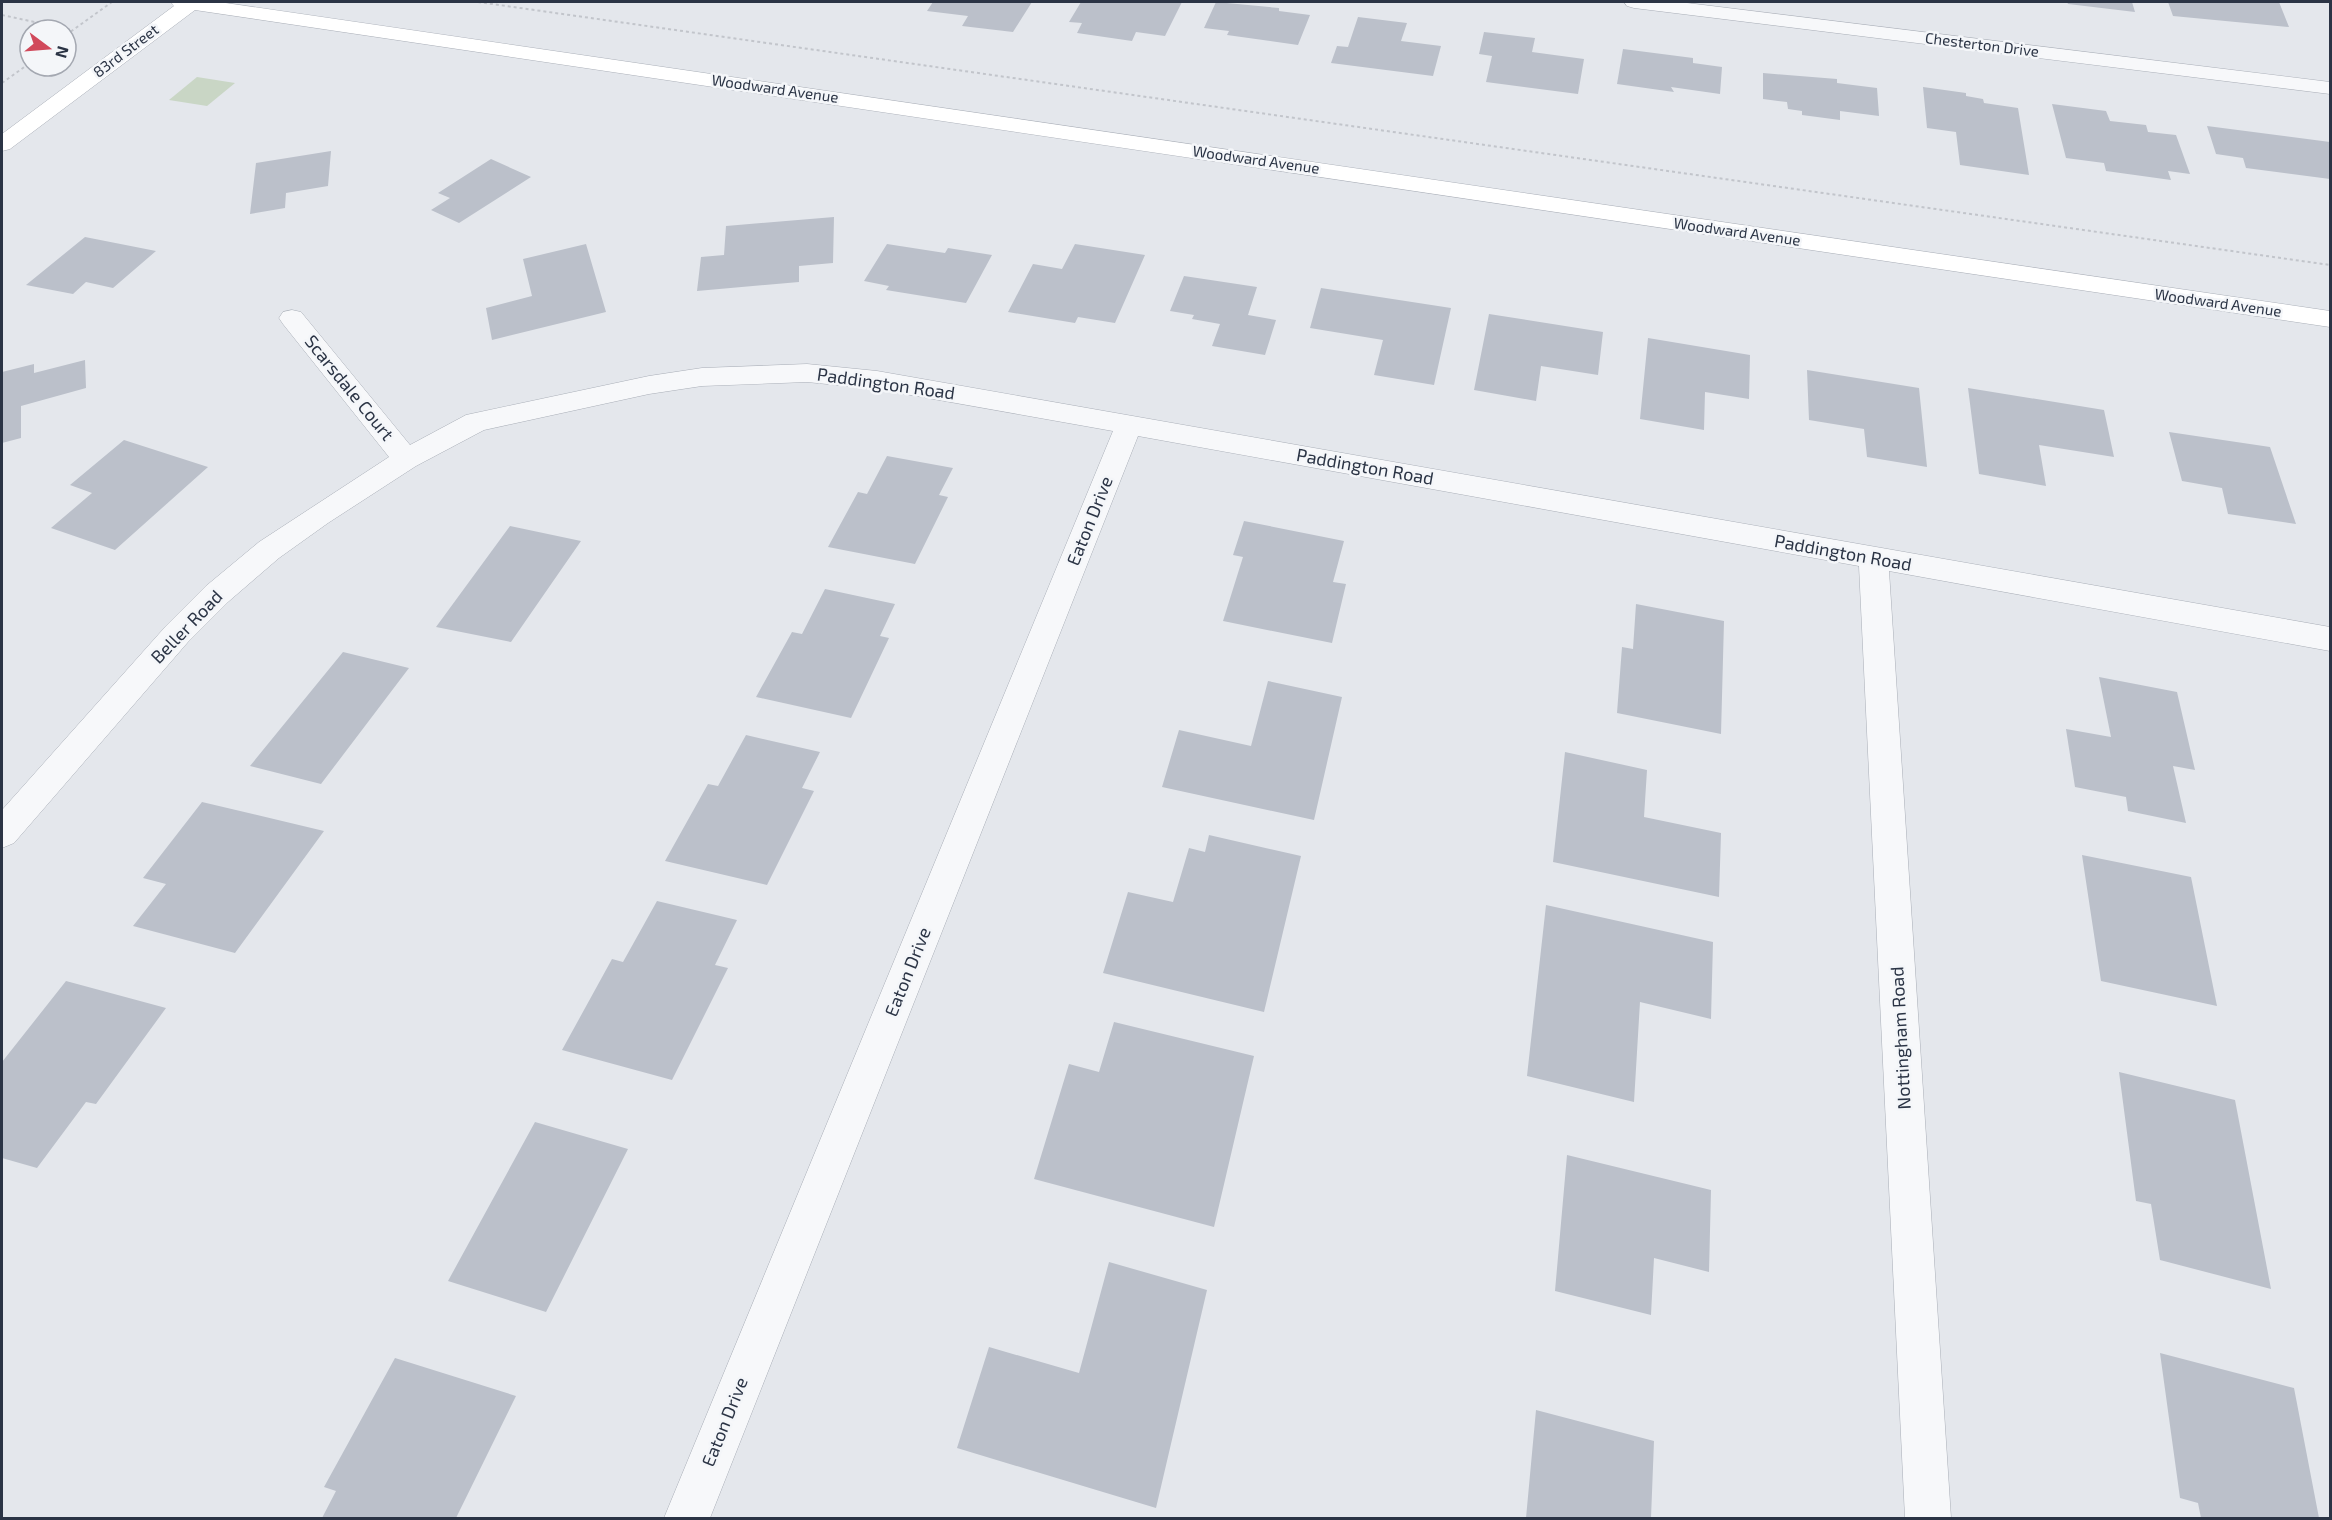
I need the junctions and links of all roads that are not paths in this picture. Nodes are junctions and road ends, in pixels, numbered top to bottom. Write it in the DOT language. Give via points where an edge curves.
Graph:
graph roads {
  1 [pos="189,2"];
  2 [pos="1634,2"];
  3 [pos="2331,88"];
  4 [pos="2,144"];
  5 [pos="292,318"];
  6 [pos="2331,320"];
  7 [pos="1129,425"];
  8 [pos="406,459"];
  9 [pos="1873,558"];
  10 [pos="2331,639"];
  11 [pos="2,833"];
  12 [pos="687,1518"];
  13 [pos="1928,1518"];
  1 -- 4 [label="main road, 83rd Street"];
  1 -- 6 [label="main road, Woodward Avenue"];
  2 -- 3 [label="street, Chesterton Drive"];
  5 -- 8 [label="street, Scarsdale Court"];
  7 -- 8 [label="street, Paddington Road" via="877,380 756,373 649,385 476,423"];
  7 -- 9 [label="street, Paddington Road"];
  7 -- 12 [label="street, Eaton Drive"];
  8 -- 11 [label="street, Beller Road" via="269,550 217,594"];
  9 -- 10 [label="street, Paddington Road"];
  9 -- 13 [label="street, Nottingham Road"];
}
